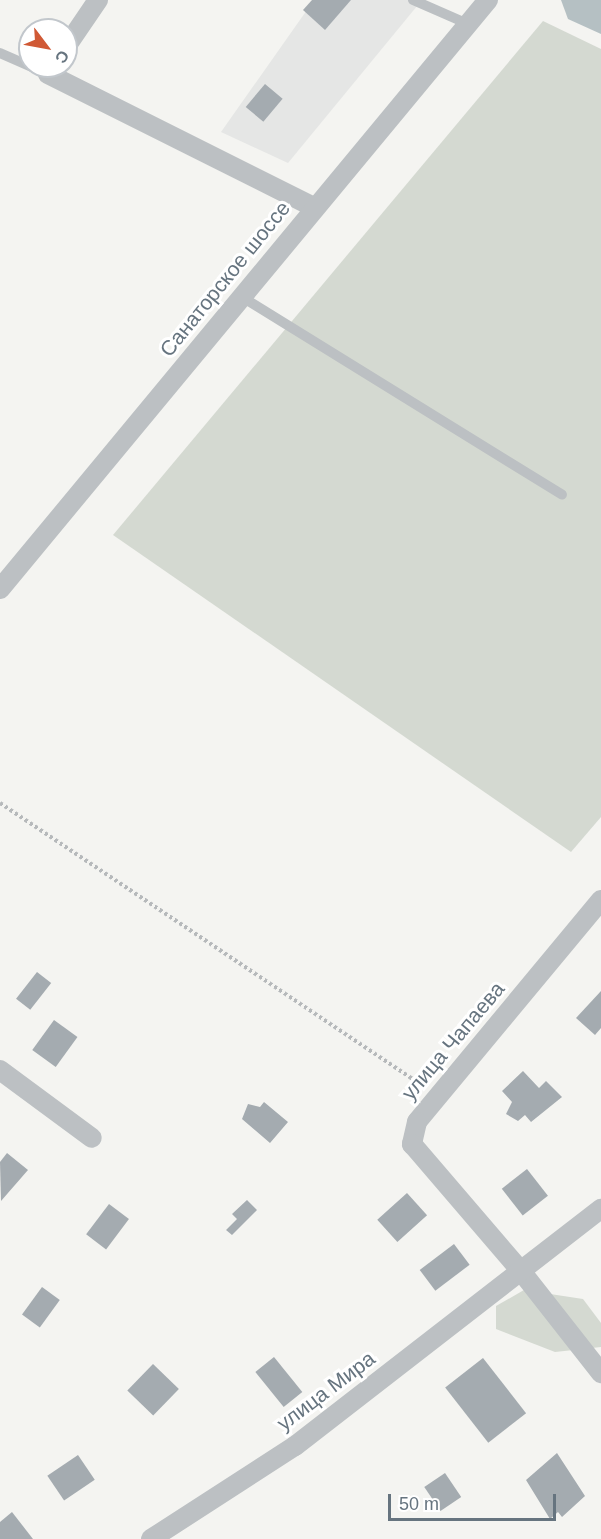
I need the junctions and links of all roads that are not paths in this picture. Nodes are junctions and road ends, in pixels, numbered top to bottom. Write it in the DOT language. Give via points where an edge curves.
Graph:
graph roads {
  1 [pos="98,0"];
  2 [pos="413,0"];
  3 [pos="488,0"];
  4 [pos="468,24"];
  5 [pos="78,29"];
  6 [pos="0,53"];
  7 [pos="18,59"];
  8 [pos="65,78"];
  9 [pos="314,207"];
  10 [pos="242,297"];
  11 [pos="562,495"];
  12 [pos="0,589"];
  13 [pos="601,900"];
  14 [pos="0,1070"];
  15 [pos="92,1138"];
  16 [pos="601,1209"];
  17 [pos="521,1271"];
  18 [pos="601,1372"];
  19 [pos="152,1539"];
  1 -- 5 [label="street"];
  2 -- 4 [label="lane"];
  3 -- 4 [label="street, Санаторское шоссе"];
  4 -- 9 [label="street, Санаторское шоссе"];
  6 -- 7 [label="lane"];
  8 -- 9 [label="street"];
  9 -- 10 [label="street, Санаторское шоссе"];
  10 -- 11 [label="lane"];
  10 -- 12 [label="street, Санаторское шоссе"];
  13 -- 17 [label="street, улица Чапаева" via="417,1122 412,1144"];
  14 -- 15 [label="street"];
  16 -- 17 [label="street, улица Мира"];
  17 -- 18 [label="street"];
  17 -- 19 [label="street, улица Мира" via="295,1446"];
}
